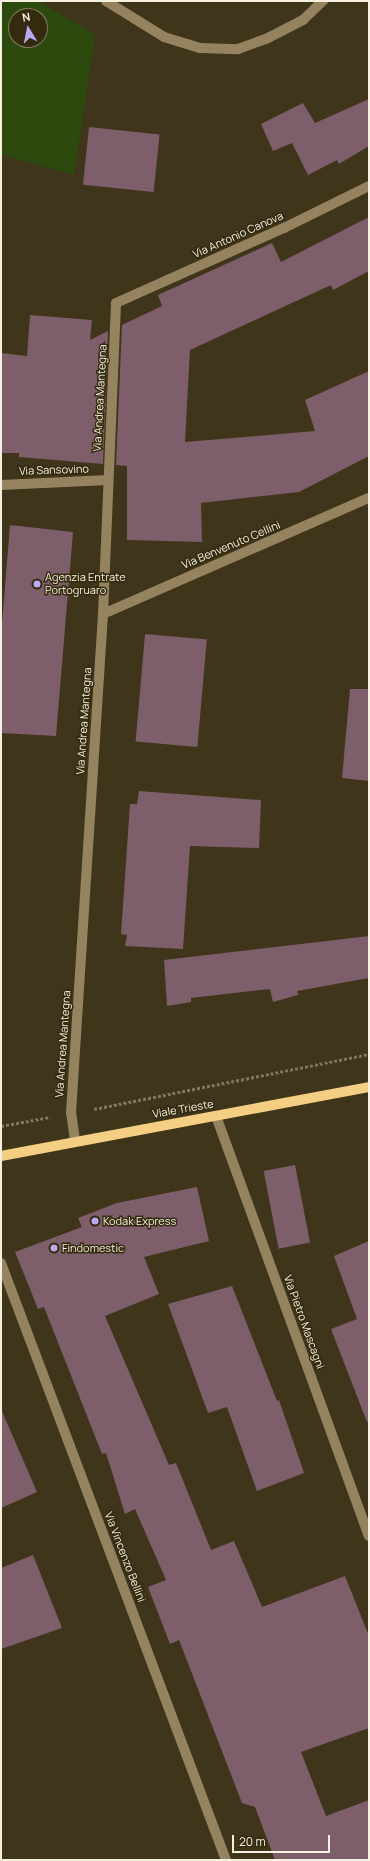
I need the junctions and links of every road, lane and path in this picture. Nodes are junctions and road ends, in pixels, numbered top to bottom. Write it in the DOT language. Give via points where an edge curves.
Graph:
graph roads {
  1 [pos="106,1"];
  2 [pos="324,1"];
  3 [pos="369,186"];
  4 [pos="116,303"];
  5 [pos="108,480"];
  6 [pos="1,484"];
  7 [pos="369,498"];
  8 [pos="103,614"];
  9 [pos="369,1054"];
  10 [pos="369,1087"];
  11 [pos="70,1113"];
  12 [pos="216,1116"];
  13 [pos="1,1126"];
  14 [pos="75,1140"];
  15 [pos="1,1156"];
  16 [pos="1,1263"];
  17 [pos="369,1536"];
  18 [pos="226,1860"];
  1 -- 2 [label="street" via="164,37 200,48 238,49 266,40 303,20"];
  3 -- 4 [label="street, Via Antonio Canova" via="284,228"];
  4 -- 5 [label="street, Via Andrea Mantegna"];
  5 -- 6 [label="street, Via Sansovino"];
  5 -- 8 [label="street, Via Andrea Mantegna"];
  7 -- 8 [label="street, Via Benvenuto Cellini"];
  8 -- 11 [label="street, Via Andrea Mantegna"];
  9 -- 11 [label="path"];
  10 -- 12 [label="main road, Viale Trieste"];
  11 -- 13 [label="path"];
  11 -- 14 [label="street, Via Andrea Mantegna"];
  12 -- 14 [label="main road, Viale Trieste"];
  12 -- 17 [label="street, Via Pietro Mascagni"];
  14 -- 15 [label="main road, Viale Trieste"];
  16 -- 18 [label="street, Via Vincenzo Bellini"];
}
